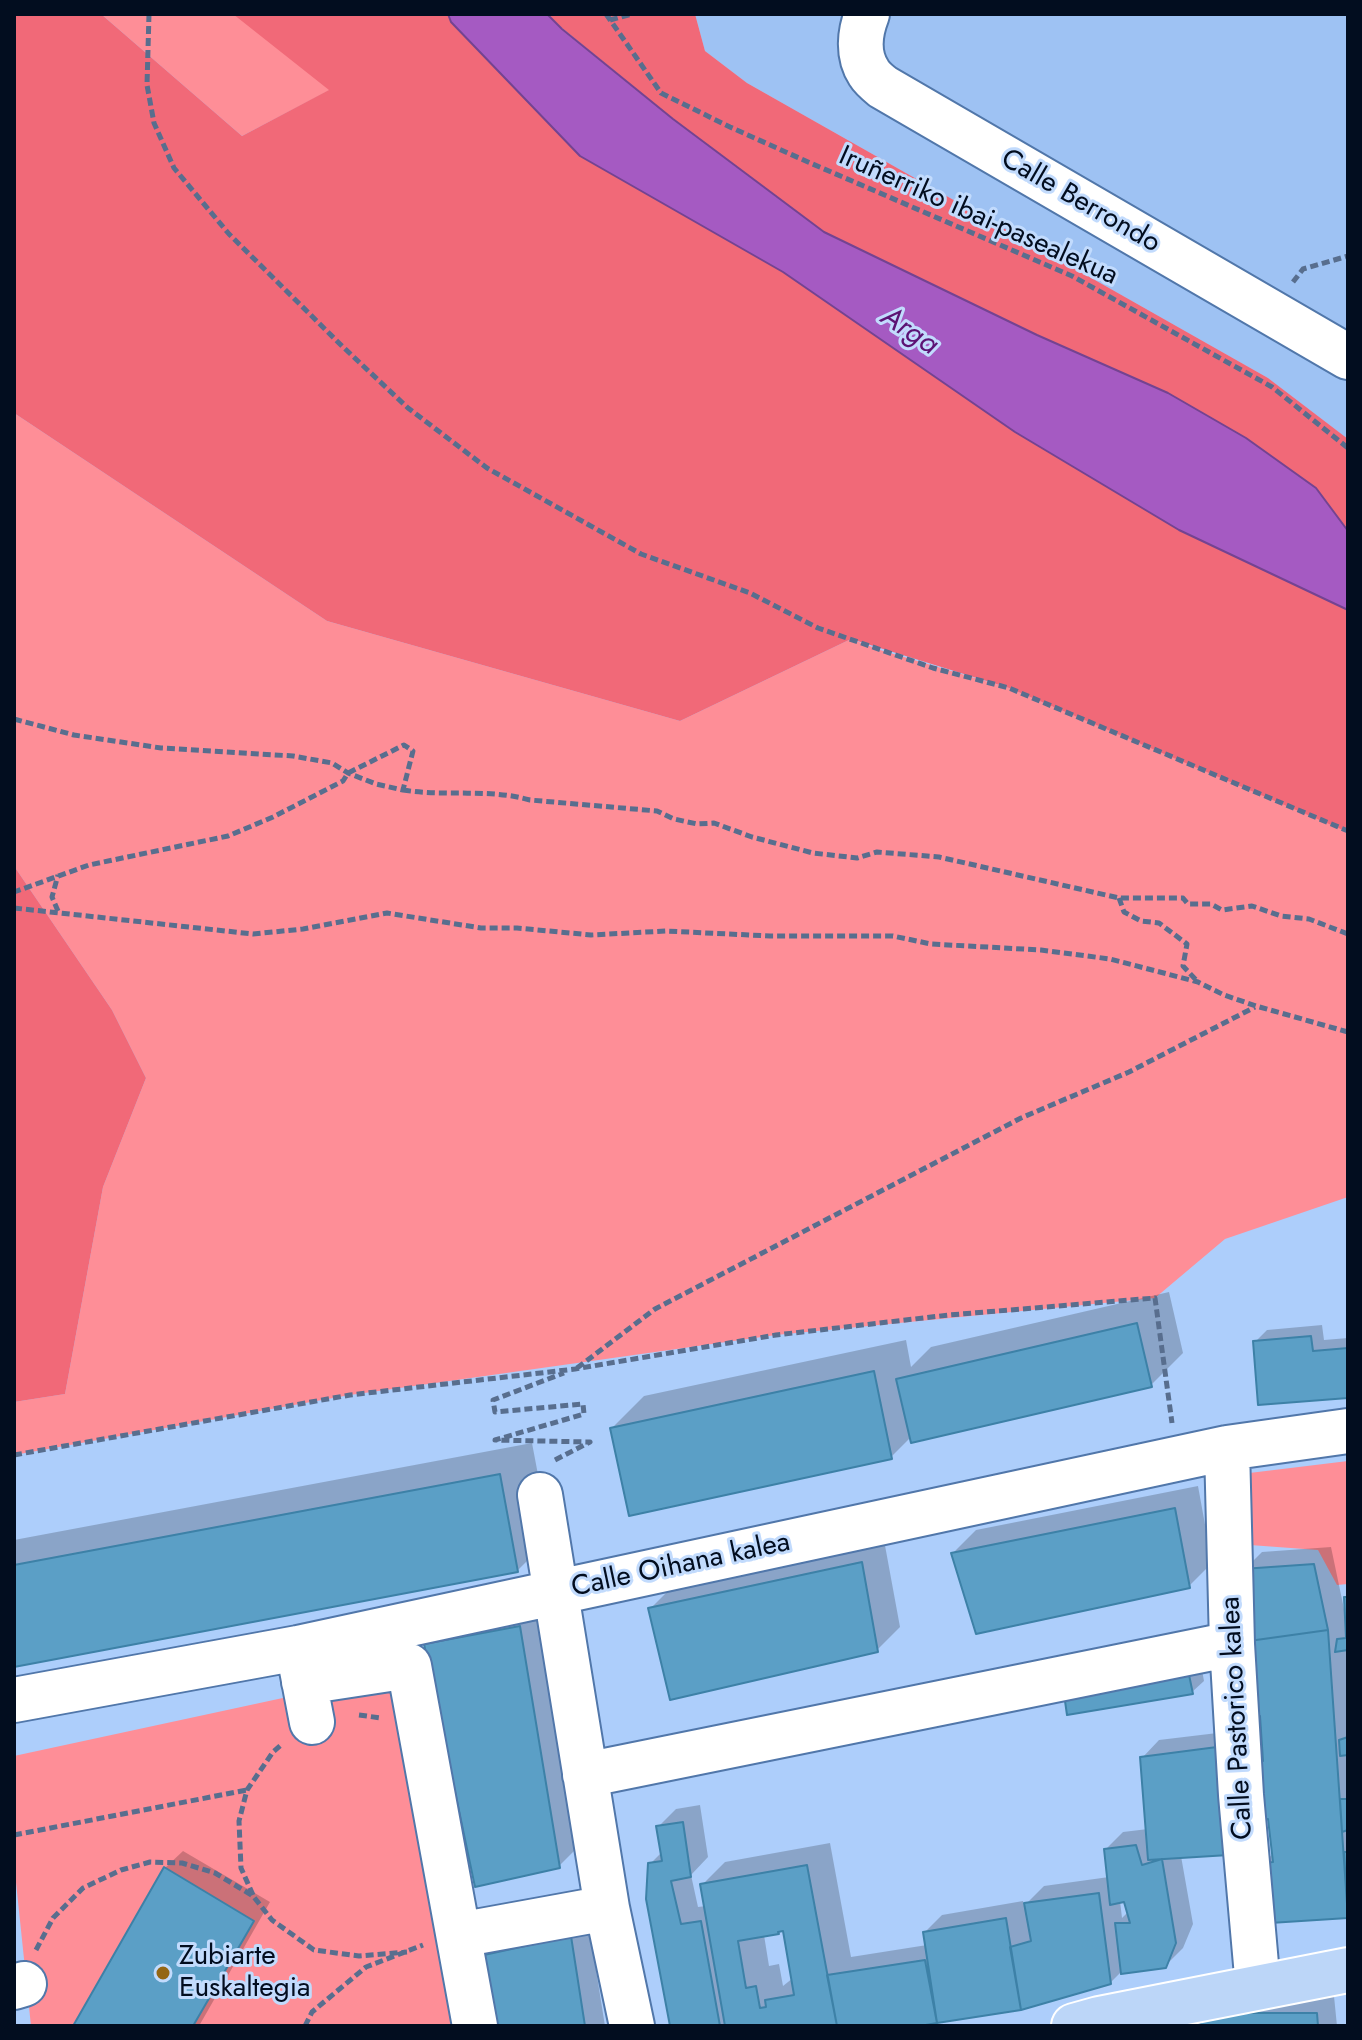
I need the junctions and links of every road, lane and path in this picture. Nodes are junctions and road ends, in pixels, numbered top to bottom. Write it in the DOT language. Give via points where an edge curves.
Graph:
graph roads {
  1 [pos="149,14"];
  2 [pos="632,14"];
  3 [pos="867,14"];
  4 [pos="608,17"];
  5 [pos="1348,256"];
  6 [pos="1272,312"];
  7 [pos="1348,357"];
  8 [pos="1348,448"];
  9 [pos="14,719"];
  10 [pos="348,773"];
  11 [pos="403,790"];
  12 [pos="1348,831"];
  13 [pos="58,875"];
  14 [pos="14,892"];
  15 [pos="1119,898"];
  16 [pos="14,908"];
  17 [pos="58,912"];
  18 [pos="1348,934"];
  19 [pos="1198,982"];
  20 [pos="1256,1006"];
  21 [pos="1348,1032"];
  22 [pos="575,1369"];
  23 [pos="1348,1431"];
  24 [pos="1227,1448"];
  25 [pos="14,1455"];
  26 [pos="1177,1458"];
  27 [pos="544,1479"];
  28 [pos="555,1593"];
  29 [pos="1232,1644"];
  30 [pos="305,1684"];
  31 [pos="14,1700"];
  32 [pos="419,1723"];
  33 [pos="585,1775"];
  34 [pos="247,1790"];
  35 [pos="14,1835"];
  36 [pos="253,1896"];
  37 [pos="607,1908"];
  38 [pos="459,1935"];
  39 [pos="407,1952"];
  40 [pos="1348,1970"];
  41 [pos="19,1986"];
  42 [pos="1258,1987"];
  43 [pos="305,2026"];
  44 [pos="475,2026"];
  45 [pos="632,2026"];
  46 [pos="1074,2026"];
  1 -- 12 [label="path" via="147,85 154,123 174,168 229,234 342,346 408,408 487,468 641,554 750,593 818,628 1009,688"];
  2 -- 4 [label="path"];
  3 -- 6 [label="street, Calle Berrondo" via="860,34 862,58 883,87"];
  4 -- 8 [label="path, Iruñerriko ibai-pasealekua" via="661,93 1072,276 1272,387"];
  5 -- 6 [label="path" via="1303,269"];
  6 -- 7 [label="street, Calle Berrondo"];
  9 -- 10 [label="path" via="74,735 161,748 293,756 332,763"];
  10 -- 11 [label="path"];
  10 -- 11 [label="path" via="404,745 413,751"];
  10 -- 13 [label="path" via="343,781 228,836"];
  11 -- 15 [label="path" via="657,811 813,853 939,857"];
  13 -- 14 [label="path"];
  13 -- 17 [label="path" via="52,897"];
  15 -- 18 [label="path" via="1183,898 1188,904 1222,910 1252,906"];
  15 -- 19 [label="path" via="1124,912 1159,923 1187,944 1183,966"];
  16 -- 17 [label="path"];
  17 -- 19 [label="path" via="253,934 387,913 481,928 591,935 666,931 893,936 1110,959"];
  19 -- 20 [label="path"];
  20 -- 21 [label="path"];
  20 -- 22 [label="path" via="1129,1072 1021,1118 655,1309"];
  22 -- 25 [label="path" via="350,1395"];
  22 -- 26 [label="path" via="776,1335 1155,1298"];
  22 -- 27 [label="path" via="493,1400 495,1412 583,1404 584,1414 495,1440 590,1442"];
  23 -- 24 [label="street, Calle Oihana kalea"];
  24 -- 26 [label="street, Calle Oihana kalea"];
  24 -- 29 [label="street, Calle Pastorico kalea"];
  26 -- 28 [label="street, Calle Oihana kalea"];
  27 -- 28 [label="street"];
  28 -- 30 [label="street, Calle Oihana kalea"];
  28 -- 33 [label="street"];
  29 -- 33 [label="street"];
  29 -- 42 [label="street, Calle Pastorico kalea"];
  30 -- 31 [label="street, Calle Oihana kalea"];
  30 -- 32 [label="path" via="361,1715"];
  30 -- 32 [label="street" via="409,1666"];
  30 -- 34 [label="path" via="273,1752"];
  32 -- 38 [label="street"];
  33 -- 37 [label="street"];
  34 -- 35 [label="path"];
  34 -- 36 [label="path" via="239,1821 241,1868"];
  36 -- 39 [label="path" via="272,1920 314,1950 359,1956"];
  36 -- 41 [label="path" via="215,1873 182,1863 150,1862 121,1870 83,1888 53,1918"];
  37 -- 38 [label="street"];
  37 -- 45 [label="street"];
  38 -- 39 [label="path"];
  38 -- 44 [label="street"];
  39 -- 43 [label="path" via="366,1967 312,2012"];
  40 -- 42 [label="main road"];
  42 -- 46 [label="main road"];
}
